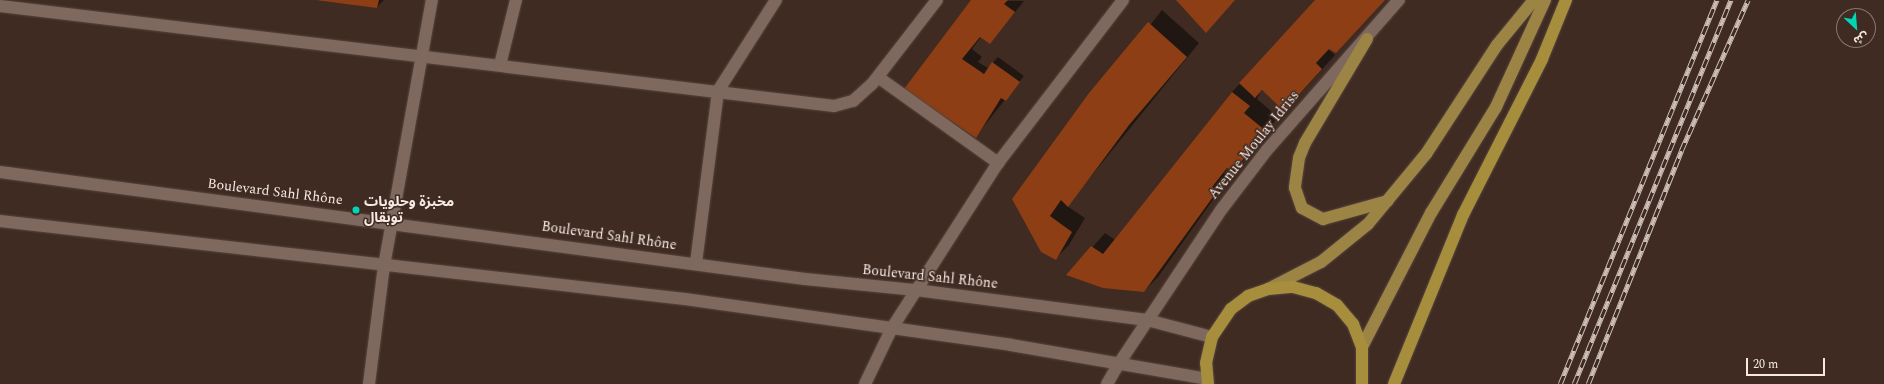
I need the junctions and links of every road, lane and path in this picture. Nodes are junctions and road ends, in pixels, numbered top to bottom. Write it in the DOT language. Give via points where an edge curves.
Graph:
graph roads {
  1 [pos="432,0"];
  2 [pos="516,0"];
  3 [pos="776,0"];
  4 [pos="937,0"];
  5 [pos="1123,0"];
  6 [pos="1398,0"];
  7 [pos="1534,0"];
  8 [pos="1545,0"];
  9 [pos="1566,0"];
  10 [pos="0,6"];
  11 [pos="1367,39"];
  12 [pos="419,54"];
  13 [pos="500,65"];
  14 [pos="878,77"];
  15 [pos="718,91"];
  16 [pos="998,163"];
  17 [pos="0,172"];
  18 [pos="1389,201"];
  19 [pos="0,221"];
  20 [pos="392,222"];
  21 [pos="696,263"];
  22 [pos="384,266"];
  23 [pos="1268,289"];
  24 [pos="916,290"];
  25 [pos="1147,320"];
  26 [pos="892,328"];
  27 [pos="1212,336"];
  28 [pos="1362,347"];
  29 [pos="1118,365"];
  30 [pos="1208,381"];
  31 [pos="369,384"];
  32 [pos="865,384"];
  33 [pos="1107,384"];
  34 [pos="1362,384"];
  35 [pos="1394,384"];
  1 -- 12 [label="street"];
  2 -- 13 [label="street"];
  3 -- 15 [label="street"];
  4 -- 14 [label="street"];
  5 -- 16 [label="street"];
  6 -- 11 [label="street, Avenue Moulay Idriss"];
  7 -- 18 [label="main road" via="1497,45 1426,154"];
  8 -- 28 [label="main road" via="1496,107 1431,213"];
  9 -- 35 [label="highway" via="1542,59 1463,215"];
  10 -- 12 [label="street"];
  11 -- 18 [label="main road" via="1299,158 1296,201 1307,213 1323,219"];
  11 -- 25 [label="street, Avenue Moulay Idriss" via="1267,150 1221,210"];
  12 -- 13 [label="street"];
  12 -- 20 [label="street"];
  13 -- 15 [label="street"];
  14 -- 15 [label="street" via="853,101 834,106"];
  14 -- 16 [label="street"];
  15 -- 21 [label="street"];
  16 -- 24 [label="street"];
  17 -- 20 [label="street, Boulevard Sahl Rhône"];
  18 -- 23 [label="main road" via="1356,234 1321,262"];
  19 -- 22 [label="street"];
  20 -- 21 [label="street, Boulevard Sahl Rhône"];
  20 -- 22 [label="street"];
  21 -- 24 [label="street, Boulevard Sahl Rhône" via="805,279"];
  22 -- 26 [label="street" via="685,299"];
  22 -- 31 [label="street"];
  23 -- 27 [label="highway" via="1248,296 1231,309"];
  23 -- 28 [label="highway" via="1292,287 1316,293 1337,305 1353,324"];
  24 -- 25 [label="street, Boulevard Sahl Rhône"];
  24 -- 26 [label="street"];
  25 -- 27 [label="street, Boulevard Sahl Rhône"];
  25 -- 29 [label="street, Avenue Moulay Idriss"];
  26 -- 29 [label="street"];
  26 -- 32 [label="street"];
  27 -- 30 [label="highway"];
  28 -- 34 [label="highway"];
  29 -- 30 [label="street"];
  29 -- 33 [label="street, Avenue Moulay Idriss"];
}
